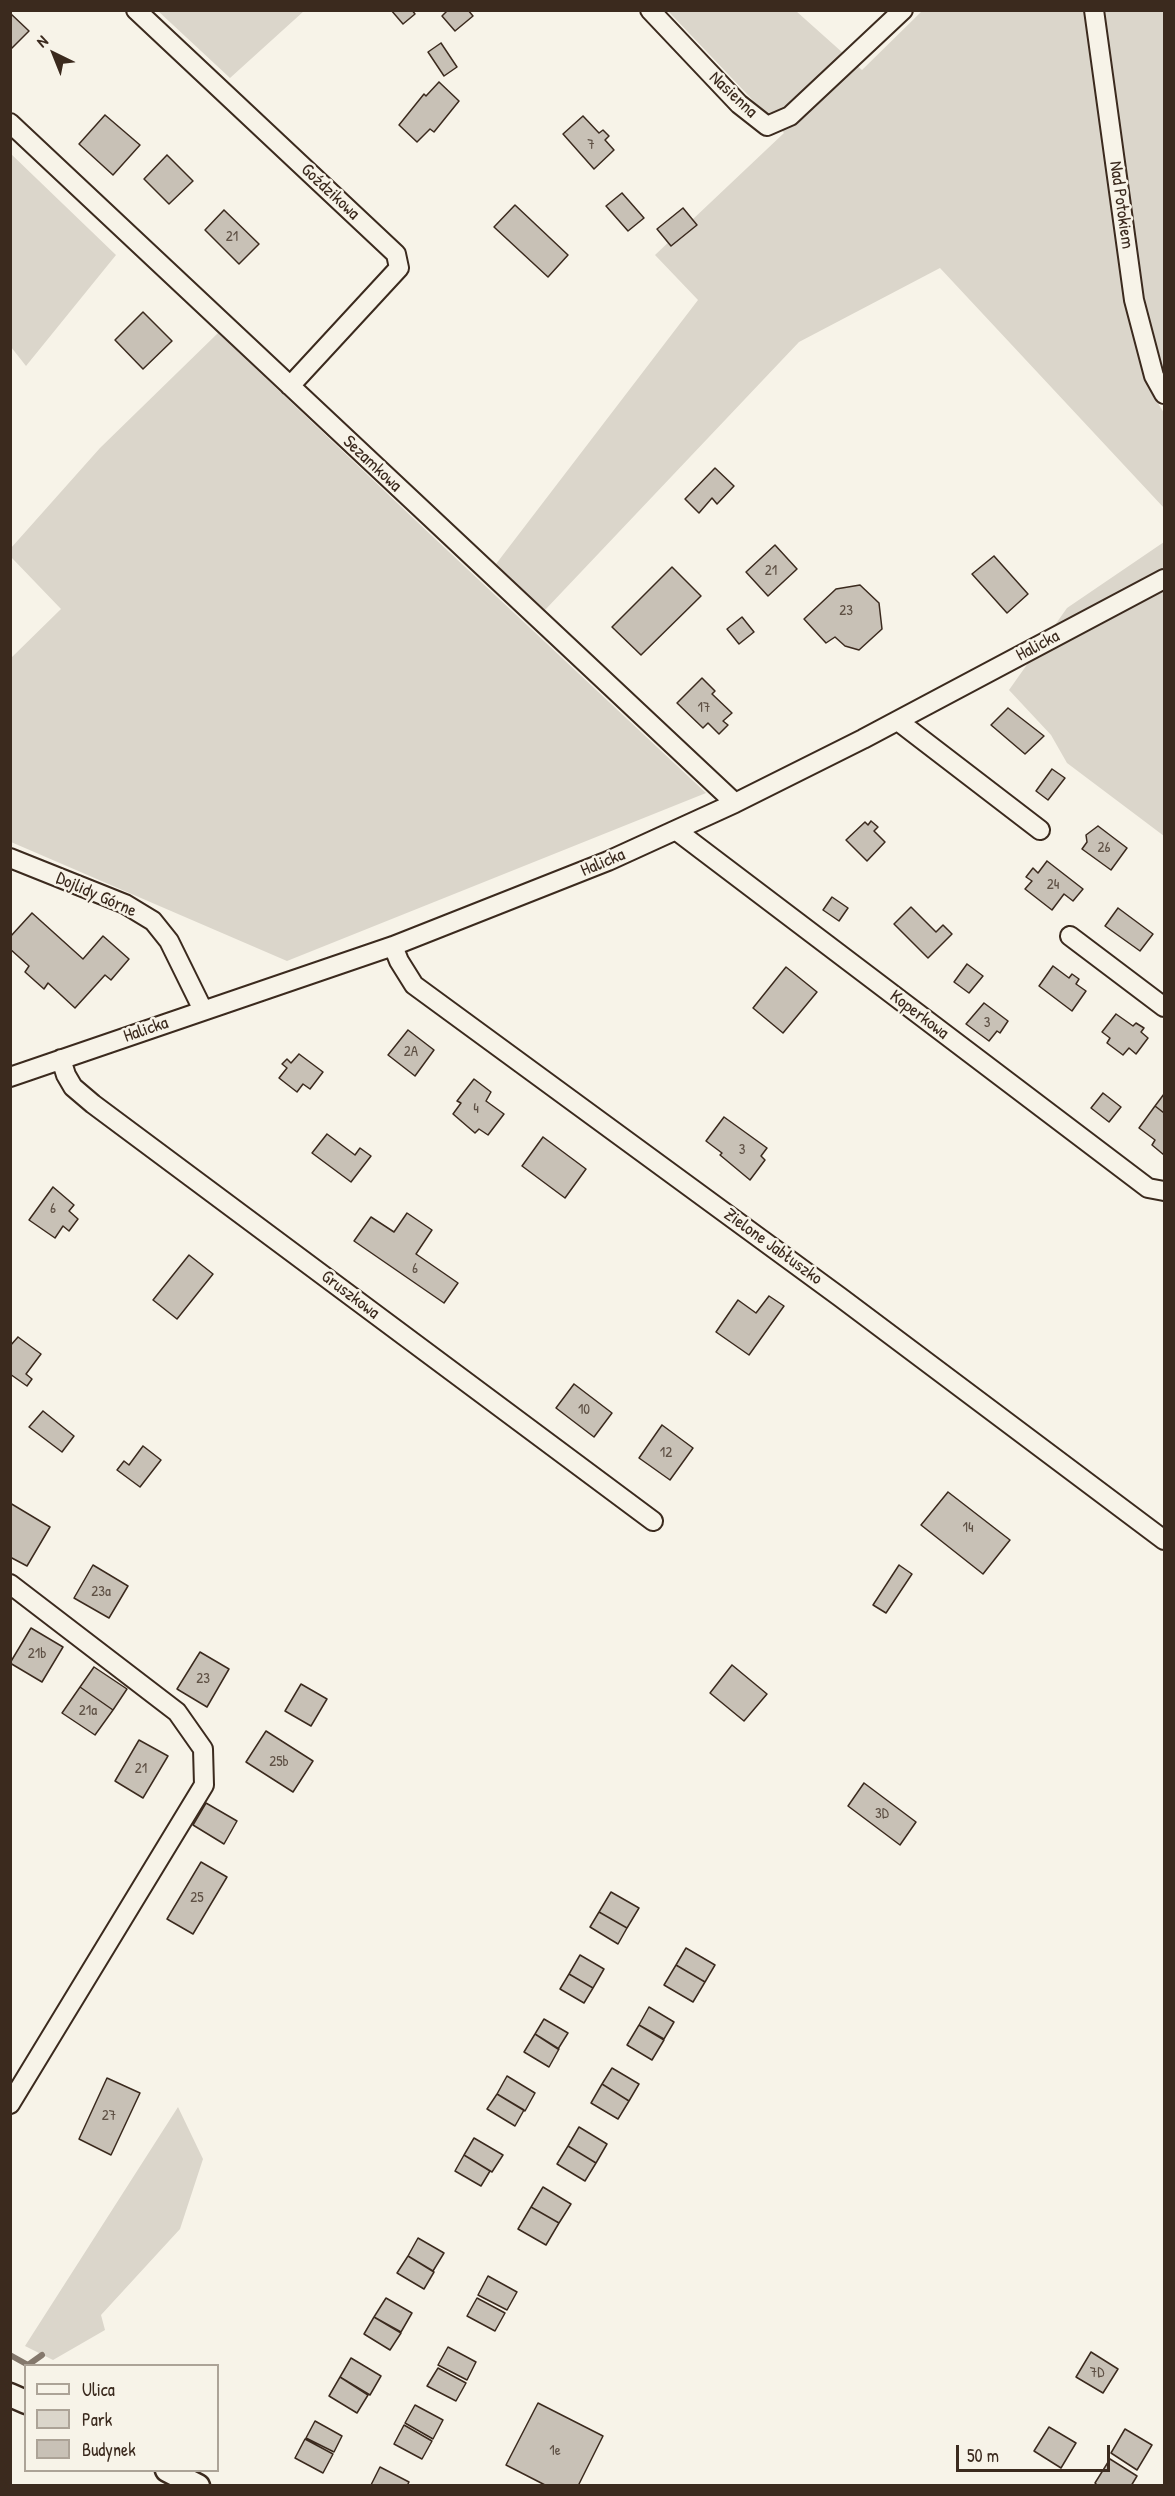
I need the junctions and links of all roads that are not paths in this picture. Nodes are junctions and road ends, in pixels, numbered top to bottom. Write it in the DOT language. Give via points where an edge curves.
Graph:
graph roads {
  1 [pos="136,10"];
  2 [pos="650,10"];
  3 [pos="903,10"];
  4 [pos="1094,10"];
  5 [pos="10,123"];
  6 [pos="290,386"];
  7 [pos="1164,394"];
  8 [pos="1164,579"];
  9 [pos="898,721"];
  10 [pos="735,803"];
  11 [pos="1040,830"];
  12 [pos="677,831"];
  13 [pos="10,858"];
  14 [pos="1070,936"];
  15 [pos="393,946"];
  16 [pos="1164,1007"];
  17 [pos="203,1010"];
  18 [pos="62,1059"];
  19 [pos="10,1077"];
  20 [pos="1164,1191"];
  21 [pos="653,1521"];
  22 [pos="1164,1540"];
  23 [pos="10,1584"];
  24 [pos="10,2104"];
  25 [pos="10,2395"];
  26 [pos="24,2401"];
  27 [pos="171,2472"];
  28 [pos="198,2486"];
  1 -- 6 [label="street, Goździkowa" via="396,254 399,267"];
  2 -- 3 [label="street, Nasienna" via="739,104 767,126 790,116"];
  4 -- 7 [label="street, Nad Potokiem" via="1134,300 1154,376"];
  5 -- 6 [label="street, Sezamkowa"];
  6 -- 10 [label="street, Sezamkowa"];
  8 -- 9 [label="street, Halicka"];
  9 -- 10 [label="street, Halicka"];
  9 -- 11 [label="street"];
  10 -- 12 [label="street, Halicka"];
  12 -- 15 [label="street, Halicka"];
  12 -- 20 [label="street, Koperkowa" via="1148,1188"];
  13 -- 17 [label="street, Dojlidy Górne" via="125,904 153,921 169,940"];
  14 -- 16 [label="street"];
  15 -- 17 [label="street, Halicka"];
  15 -- 22 [label="street, Zielone Jabłuszko" via="414,985"];
  17 -- 18 [label="street, Halicka"];
  18 -- 19 [label="street, Halicka"];
  18 -- 21 [label="street, Gruszkowa" via="73,1088 93,1104"];
  23 -- 24 [label="street" via="177,1712 203,1749 204,1785"];
  25 -- 26 [label="street"];
  27 -- 28 [label="street"];
}
